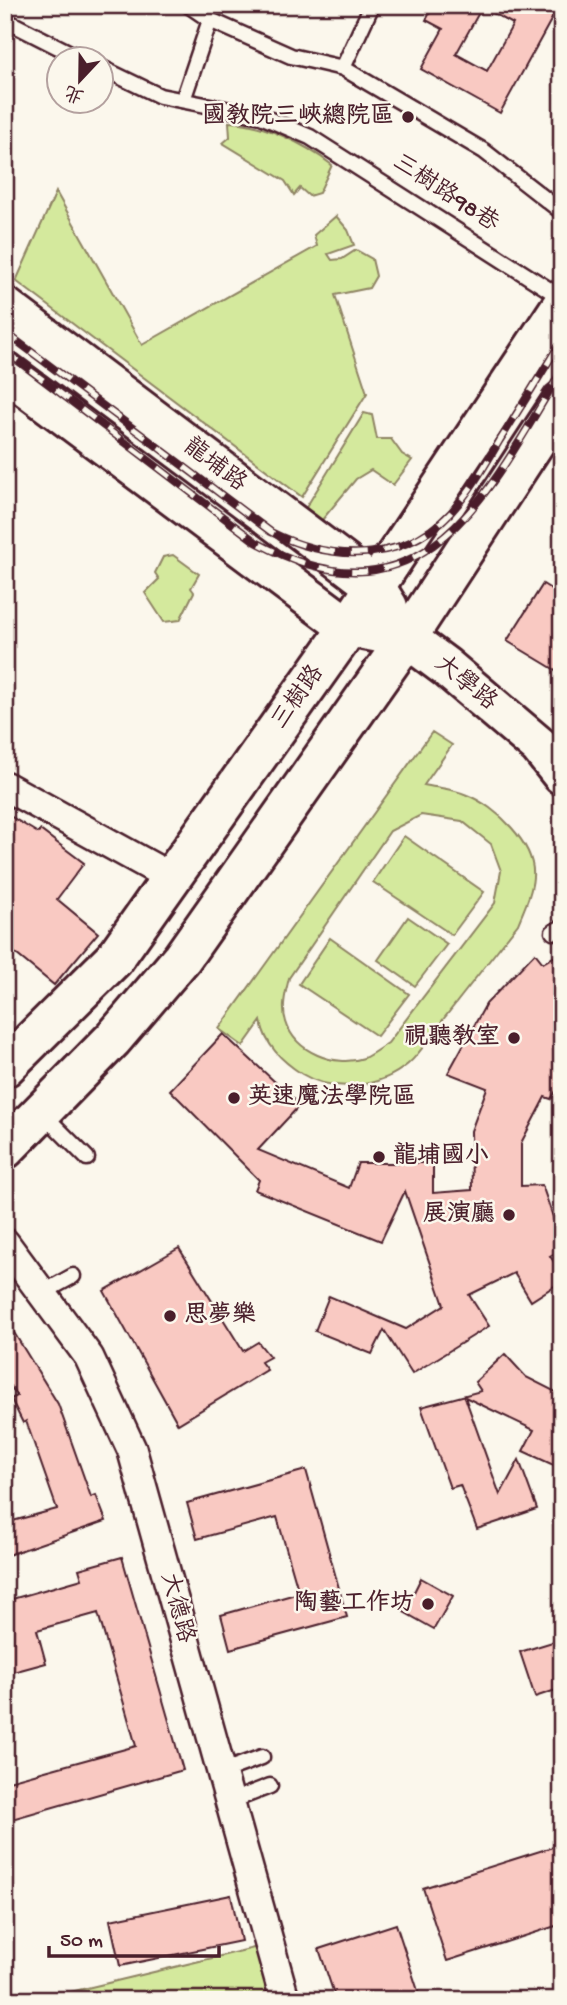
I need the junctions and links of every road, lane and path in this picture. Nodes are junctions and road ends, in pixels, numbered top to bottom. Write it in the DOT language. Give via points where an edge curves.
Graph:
graph roads {
  1 [pos="188,5"];
  2 [pos="372,5"];
  3 [pos="5,20"];
  4 [pos="210,20"];
  5 [pos="56,46"];
  6 [pos="343,68"];
  7 [pos="116,75"];
  8 [pos="183,100"];
  9 [pos="562,212"];
  10 [pos="562,298"];
  11 [pos="562,305"];
  12 [pos="5,307"];
  13 [pos="5,371"];
  14 [pos="562,401"];
  15 [pos="376,586"];
  16 [pos="348,627"];
  17 [pos="407,638"];
  18 [pos="562,775"];
  19 [pos="5,786"];
  20 [pos="172,878"];
  21 [pos="9,1058"];
  22 [pos="42,1110"];
  23 [pos="5,1149"];
  24 [pos="88,1158"];
  25 [pos="5,1243"];
  26 [pos="73,1276"];
  27 [pos="44,1292"];
  28 [pos="262,1757"];
  29 [pos="221,1772"];
  30 [pos="270,1786"];
  31 [pos="229,1802"];
  32 [pos="285,2000"];
  1 -- 4 [label="lane"];
  2 -- 6 [label="lane"];
  3 -- 5 [label="lane"];
  4 -- 6 [label="lane" via="291,56"];
  4 -- 8 [label="lane"];
  6 -- 9 [label="lane" via="484,151"];
  7 -- 8 [label="lane, 三樹路98巷" via="160,96"];
  8 -- 10 [label="lane, 三樹路98巷" via="261,116 310,136"];
  11 -- 15 [label="street, 三樹路"];
  12 -- 15 [label="street, 龍埔路"];
  13 -- 16 [label="street, 龍埔路"];
  14 -- 17 [label="street"];
  15 -- 16 [label="street, 三樹路"];
  15 -- 17 [label="street, 龍埔路"];
  16 -- 17 [label="street, 大學路"];
  16 -- 20 [label="street, 三樹路"];
  17 -- 18 [label="street, 大學路" via="539,746"];
  17 -- 22 [label="street" via="183,958 113,1039"];
  19 -- 20 [label="street"];
  20 -- 21 [label="street, 三樹路" via="114,959"];
  21 -- 22 [label="street, 三樹路"];
  22 -- 23 [label="street"];
  22 -- 24 [label="lane"];
  25 -- 27 [label="street, 大德路"];
  26 -- 27 [label="lane"];
  27 -- 29 [label="street, 大德路" via="89,1357 132,1450"];
  28 -- 29 [label="lane"];
  29 -- 31 [label="street, 大德路"];
  30 -- 31 [label="lane"];
  31 -- 32 [label="street, 大德路"];
}
